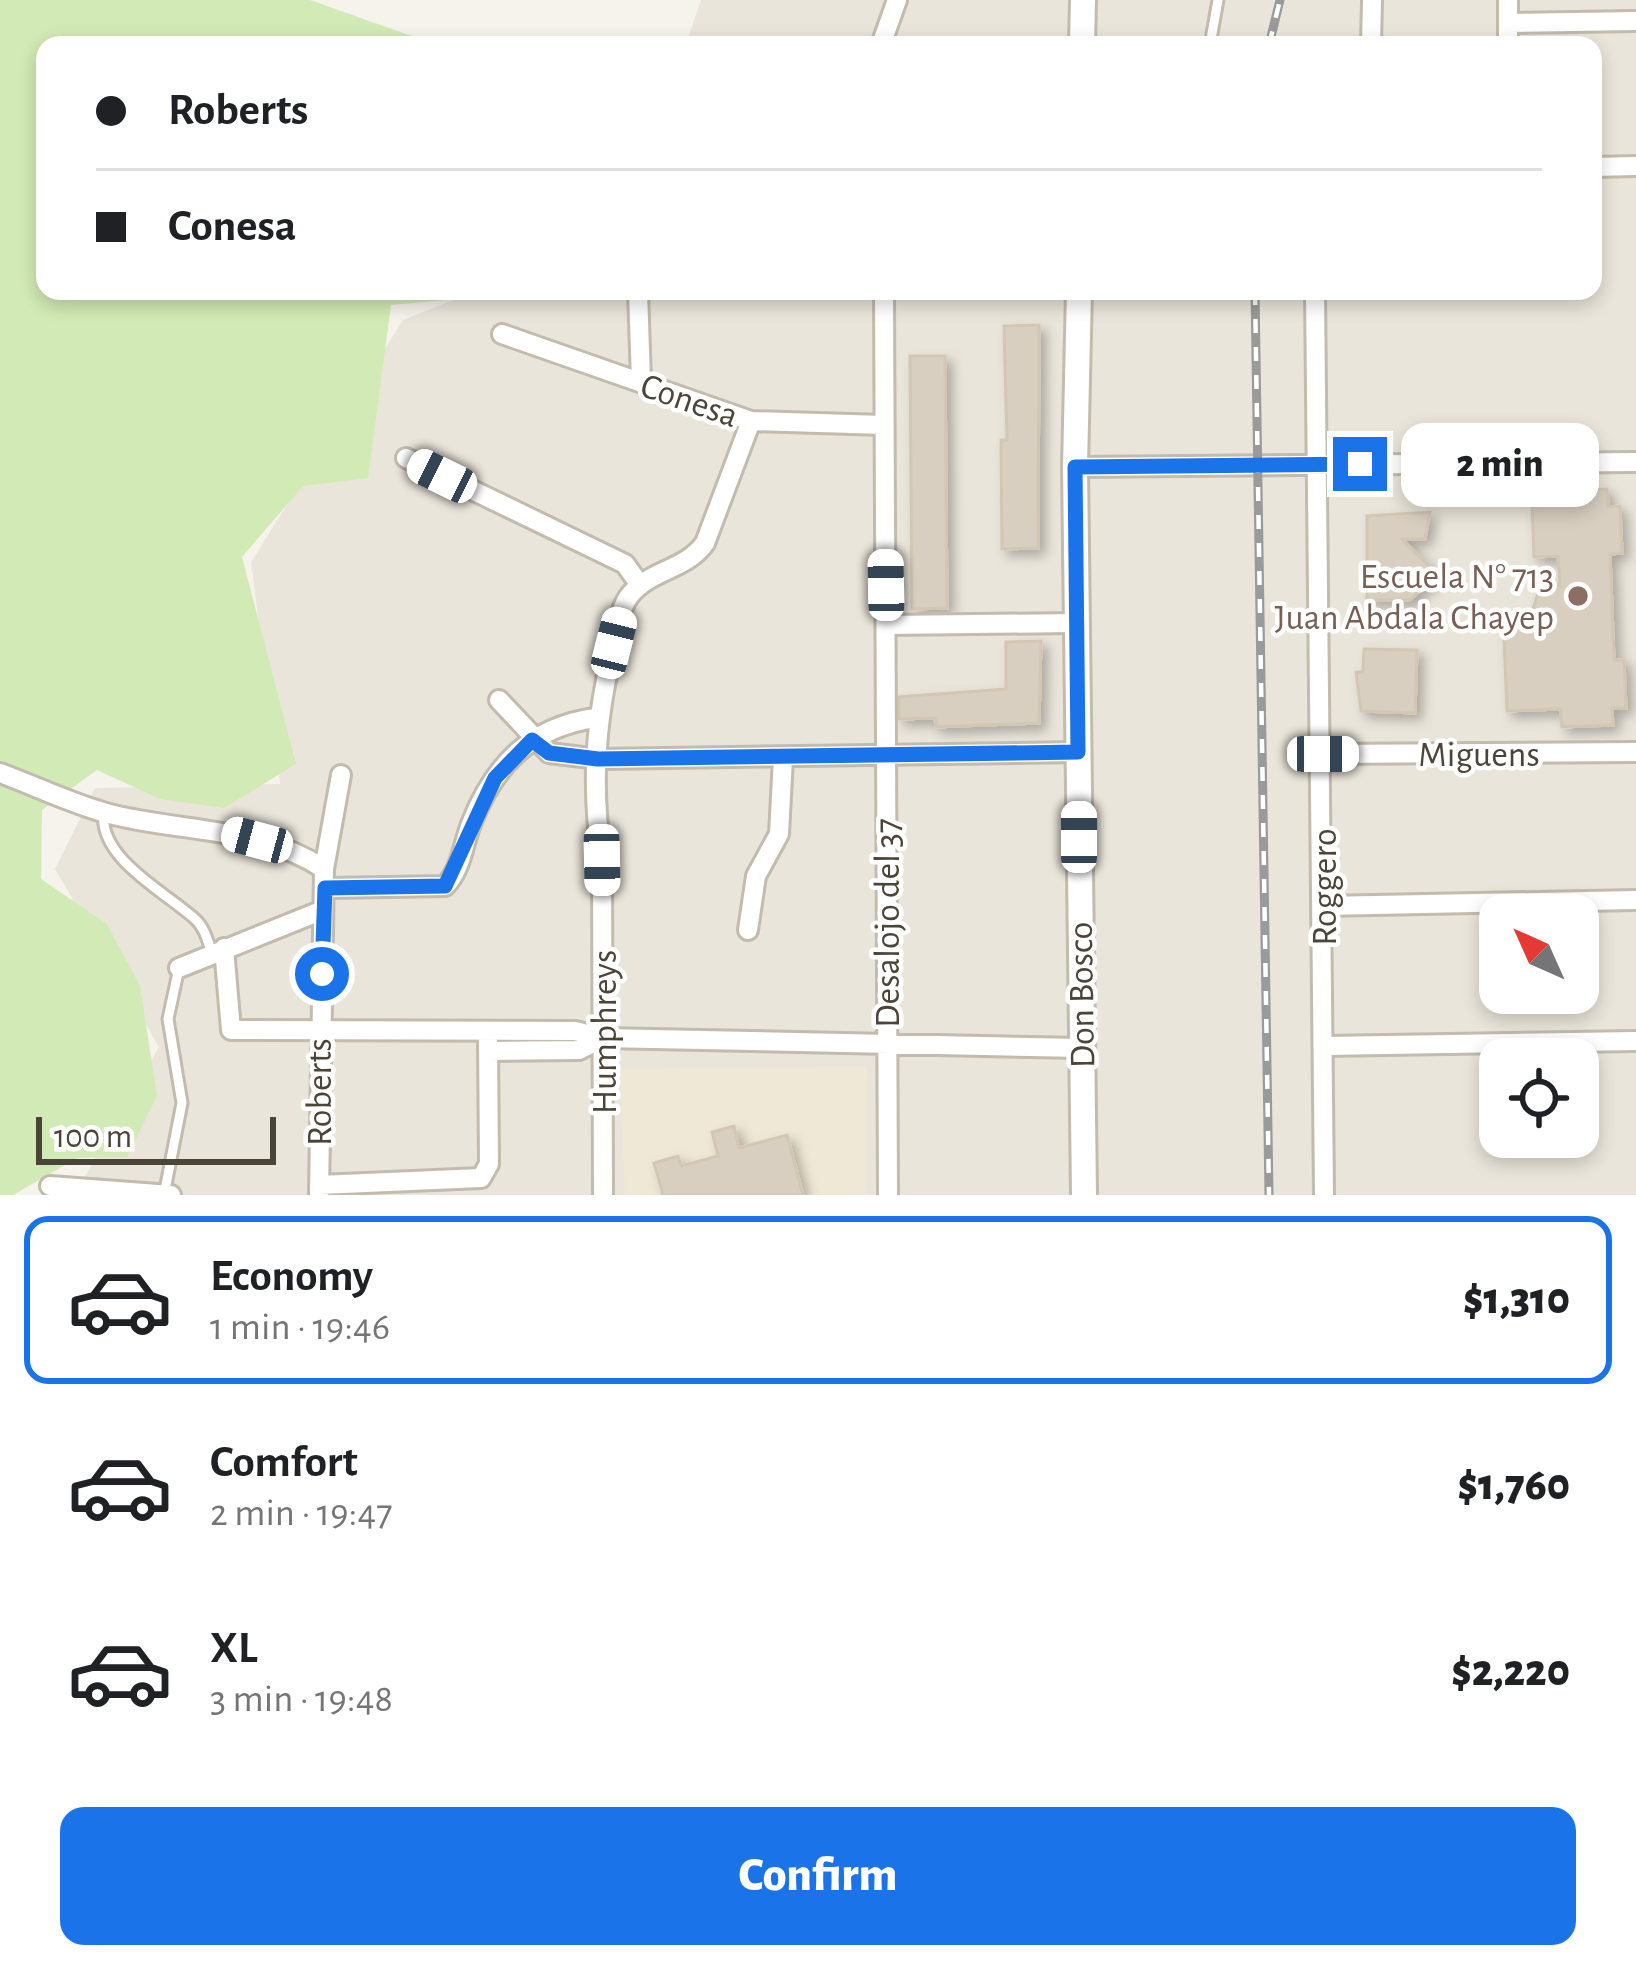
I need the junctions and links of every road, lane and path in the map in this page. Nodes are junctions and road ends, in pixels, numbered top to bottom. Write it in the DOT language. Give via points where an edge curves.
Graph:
graph roads {
  1 [pos="897,0"];
  2 [pos="1083,0"];
  3 [pos="1218,0"];
  4 [pos="1372,0"];
  5 [pos="1508,0"];
  6 [pos="1636,21"];
  7 [pos="1508,22"];
  8 [pos="884,36"];
  9 [pos="1082,36"];
  10 [pos="1212,36"];
  11 [pos="1372,36"];
  12 [pos="1508,36"];
  13 [pos="1602,166"];
  14 [pos="1636,166"];
  15 [pos="638,300"];
  16 [pos="884,300"];
  17 [pos="1079,300"];
  18 [pos="1315,300"];
  19 [pos="502,334"];
  20 [pos="641,381"];
  21 [pos="752,421"];
  22 [pos="884,425"];
  23 [pos="406,458"];
  24 [pos="1636,462"];
  25 [pos="1315,464"];
  26 [pos="1075,467"];
  27 [pos="640,585"];
  28 [pos="1077,623"];
  29 [pos="886,626"];
  30 [pos="499,700"];
  31 [pos="595,718"];
  32 [pos="532,740"];
  33 [pos="1078,752"];
  34 [pos="1636,752"];
  35 [pos="1323,754"];
  36 [pos="783,758"];
  37 [pos="886,758"];
  38 [pos="598,759"];
  39 [pos="0,773"];
  40 [pos="341,775"];
  41 [pos="104,812"];
  42 [pos="325,878"];
  43 [pos="1636,900"];
  44 [pos="1323,906"];
  45 [pos="323,910"];
  46 [pos="748,930"];
  47 [pos="218,951"];
  48 [pos="179,968"];
  49 [pos="317,1029"];
  50 [pos="488,1030"];
  51 [pos="603,1038"];
  52 [pos="1636,1041"];
  53 [pos="885,1043"];
  54 [pos="1324,1046"];
  55 [pos="1081,1048"];
  56 [pos="488,1052"];
  57 [pos="50,1186"];
  58 [pos="319,1190"];
  59 [pos="73,1191"];
  60 [pos="168,1195"];
  61 [pos="603,1195"];
  62 [pos="888,1195"];
  63 [pos="1084,1195"];
  64 [pos="1324,1195"];
  1 -- 8 [label="street"];
  2 -- 9 [label="street"];
  3 -- 10 [label="lane"];
  4 -- 11 [label="street"];
  5 -- 7 [label="street"];
  6 -- 7 [label="street"];
  7 -- 12 [label="street"];
  13 -- 14 [label="street"];
  15 -- 20 [label="street"];
  16 -- 22 [label="street, Desalojo del 37"];
  17 -- 26 [label="street, Don Bosco"];
  18 -- 25 [label="street, Roggero"];
  19 -- 20 [label="street, Conesa"];
  20 -- 21 [label="street, Conesa"];
  21 -- 22 [label="street, Conesa"];
  21 -- 27 [label="street" via="705,543 694,558"];
  22 -- 29 [label="street, Desalojo del 37"];
  23 -- 27 [label="street" via="625,564"];
  24 -- 25 [label="street"];
  25 -- 26 [label="street"];
  25 -- 35 [label="street, Roggero"];
  26 -- 28 [label="street, Don Bosco"];
  27 -- 31 [label="street, Humphreys" via="623,605"];
  28 -- 29 [label="street"];
  28 -- 33 [label="street, Don Bosco"];
  29 -- 37 [label="street, Desalojo del 37"];
  30 -- 32 [label="street"];
  31 -- 32 [label="street" via="546,728"];
  31 -- 38 [label="street, Humphreys"];
  32 -- 38 [label="street" via="549,753"];
  32 -- 42 [label="street" via="495,778 445,886"];
  33 -- 37 [label="street"];
  33 -- 55 [label="street, Don Bosco"];
  34 -- 35 [label="street, Miguens"];
  35 -- 44 [label="street, Roggero"];
  36 -- 37 [label="street"];
  36 -- 38 [label="street"];
  36 -- 46 [label="street" via="779,834 756,876"];
  37 -- 53 [label="street, Desalojo del 37"];
  38 -- 51 [label="street, Humphreys"];
  39 -- 41 [label="street"];
  40 -- 42 [label="street, Roberts"];
  41 -- 42 [label="street" via="289,849"];
  41 -- 47 [label="lane" via="109,840 196,920"];
  42 -- 45 [label="street, Roberts"];
  43 -- 44 [label="street"];
  44 -- 54 [label="street, Roggero"];
  45 -- 47 [label="street"];
  45 -- 49 [label="street, Roberts"];
  47 -- 48 [label="street"];
  47 -- 49 [label="street" via="228,1022 240,1032"];
  48 -- 60 [label="lane" via="168,1019 182,1103"];
  49 -- 50 [label="street"];
  49 -- 58 [label="street, Roberts"];
  50 -- 51 [label="street" via="575,1030"];
  50 -- 56 [label="street"];
  51 -- 53 [label="street"];
  51 -- 56 [label="street" via="580,1050"];
  51 -- 61 [label="street, Humphreys"];
  52 -- 54 [label="street"];
  53 -- 55 [label="street"];
  53 -- 62 [label="street, Desalojo del 37"];
  54 -- 64 [label="street, Roggero"];
  55 -- 63 [label="street, Don Bosco"];
  56 -- 58 [label="street" via="489,1164 481,1178"];
  57 -- 59 [label="street"];
  59 -- 60 [label="street"];
}
